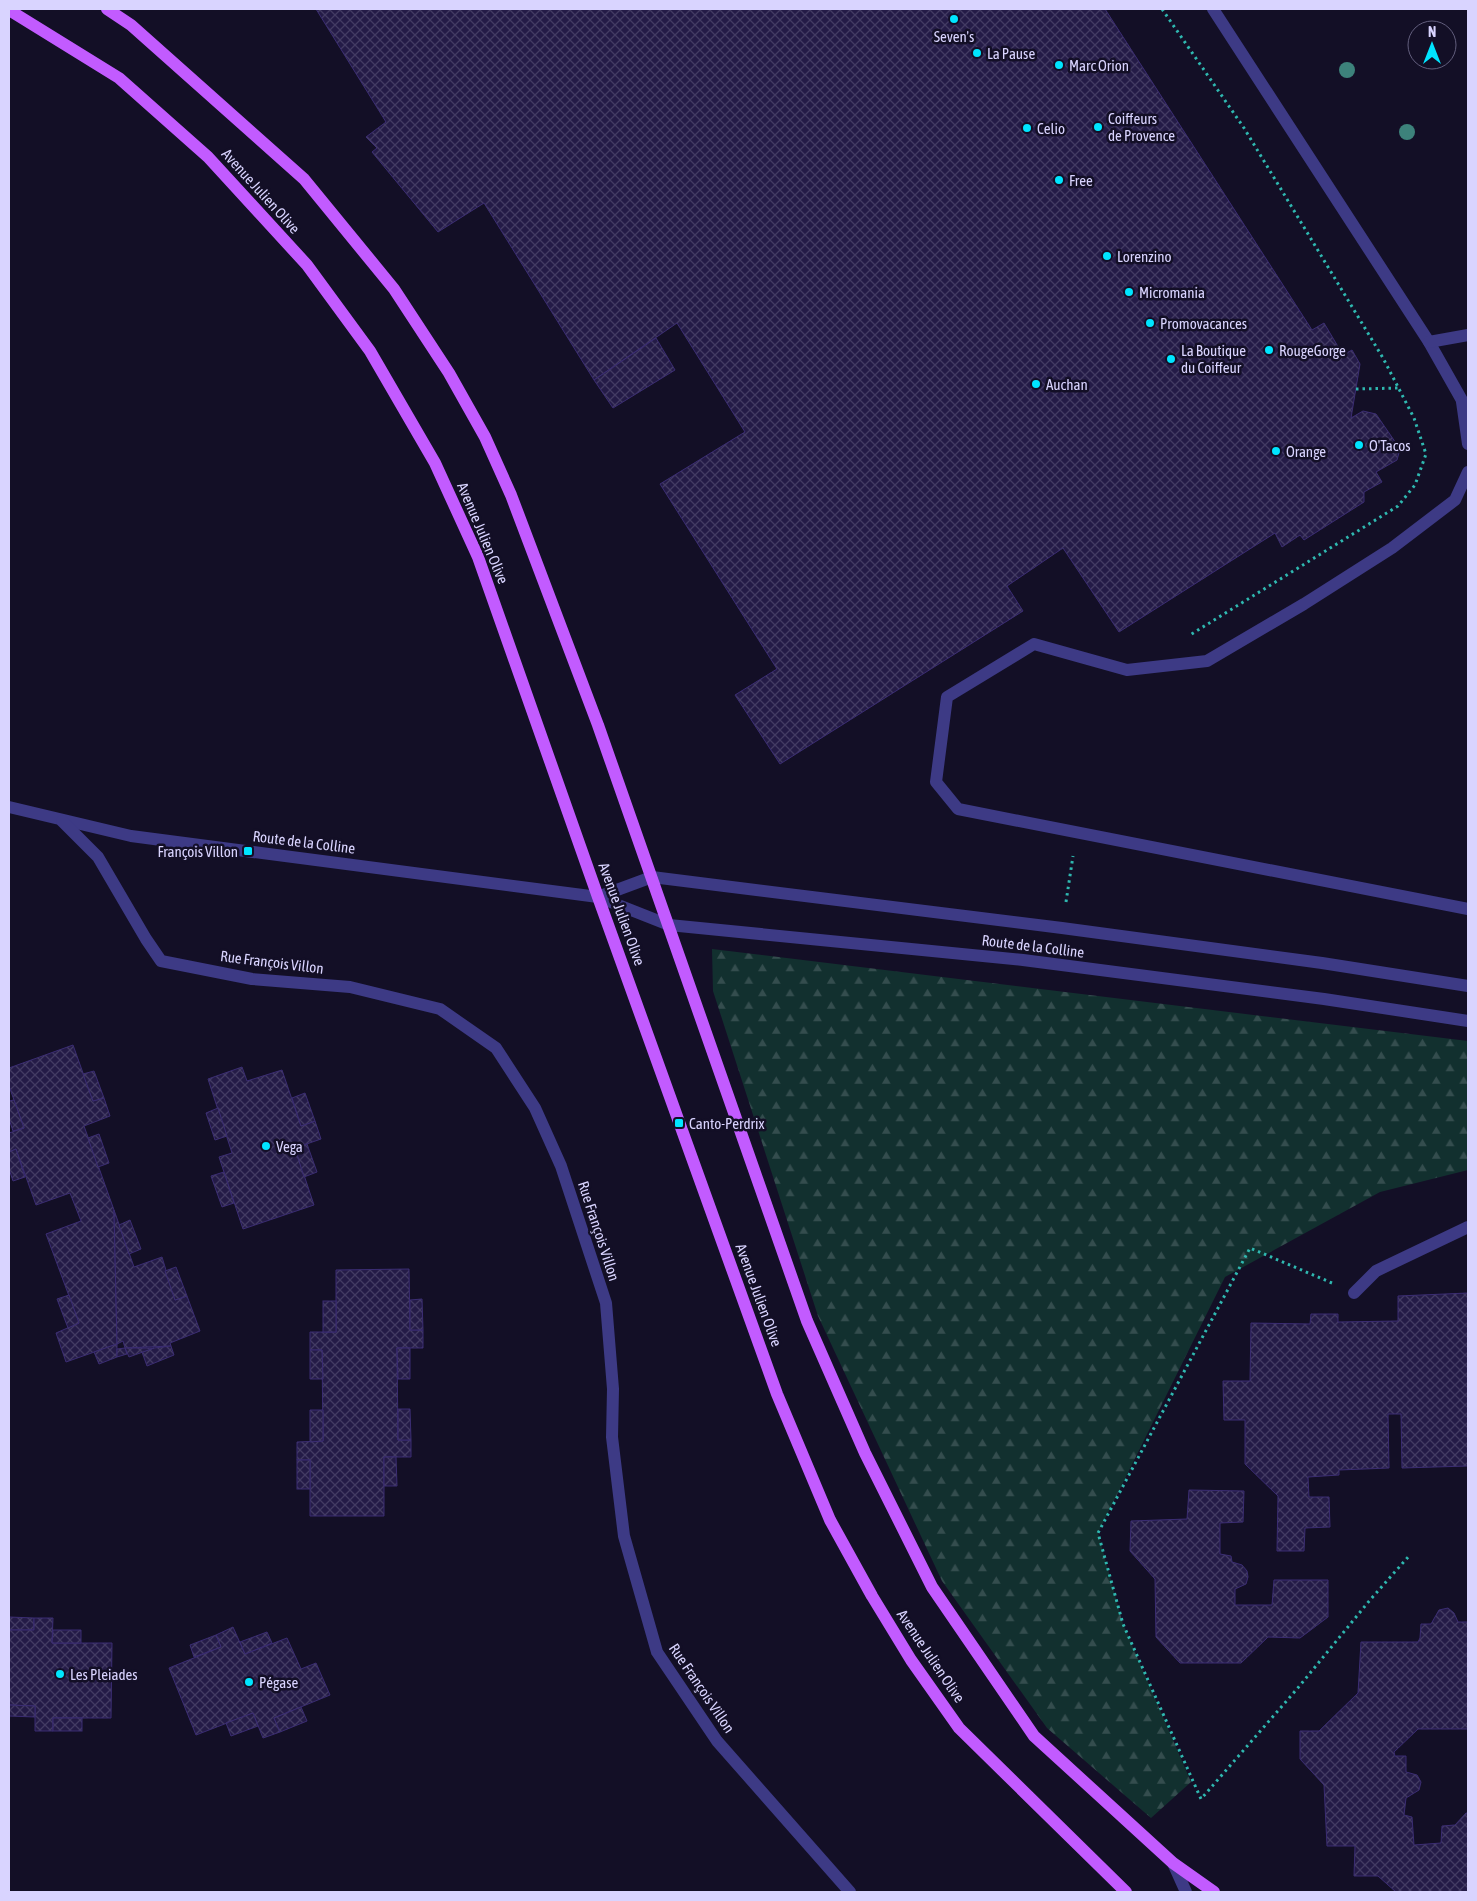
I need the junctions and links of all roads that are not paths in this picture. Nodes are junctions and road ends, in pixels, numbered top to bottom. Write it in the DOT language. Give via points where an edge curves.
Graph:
graph roads {
  1 [pos="107,9"];
  2 [pos="1213,9"];
  3 [pos="9,10"];
  4 [pos="1468,335"];
  5 [pos="1429,342"];
  6 [pos="1466,402"];
  7 [pos="1468,444"];
  8 [pos="1468,472"];
  9 [pos="9,807"];
  10 [pos="61,820"];
  11 [pos="652,877"];
  12 [pos="598,897"];
  13 [pos="1468,909"];
  14 [pos="669,924"];
  15 [pos="1468,986"];
  16 [pos="1468,1021"];
  17 [pos="1468,1227"];
  18 [pos="1354,1293"];
  19 [pos="1173,1863"];
  20 [pos="850,1892"];
  21 [pos="1126,1892"];
  22 [pos="1186,1892"];
  23 [pos="1214,1892"];
  1 -- 11 [label="main road" via="131,25 304,179 394,289 449,373 511,495"];
  2 -- 5 [label="street"];
  3 -- 12 [label="main road, Avenue Julien Olive" via="119,78 208,157 306,265 370,352 436,463 478,557"];
  4 -- 5 [label="street"];
  5 -- 6 [label="street"];
  6 -- 7 [label="street"];
  8 -- 13 [label="street" via="1455,500 1392,548 1207,661 1126,670 1034,644 947,697 936,782 958,809"];
  9 -- 10 [label="street, Route de la Colline"];
  10 -- 12 [label="street, Route de la Colline" via="131,836"];
  10 -- 20 [label="street, Rue François Villon" via="98,857 161,961 252,979 350,988 440,1009 496,1048 535,1108 561,1166 606,1303 614,1389 612,1437 624,1536 657,1652 717,1741"];
  11 -- 12 [label="street, Route de la Colline"];
  11 -- 14 [label="main road"];
  11 -- 15 [label="street, Route de la Colline" via="1062,928"];
  12 -- 14 [label="street, Route de la Colline"];
  12 -- 21 [label="main road, Avenue Julien Olive" via="777,1394 830,1520 911,1660 959,1728"];
  14 -- 16 [label="street, Route de la Colline" via="1032,961"];
  14 -- 19 [label="main road" via="807,1321 865,1453 932,1587 1034,1736"];
  17 -- 18 [label="street" via="1376,1271"];
  19 -- 22 [label="street"];
  19 -- 23 [label="main road"];
}
